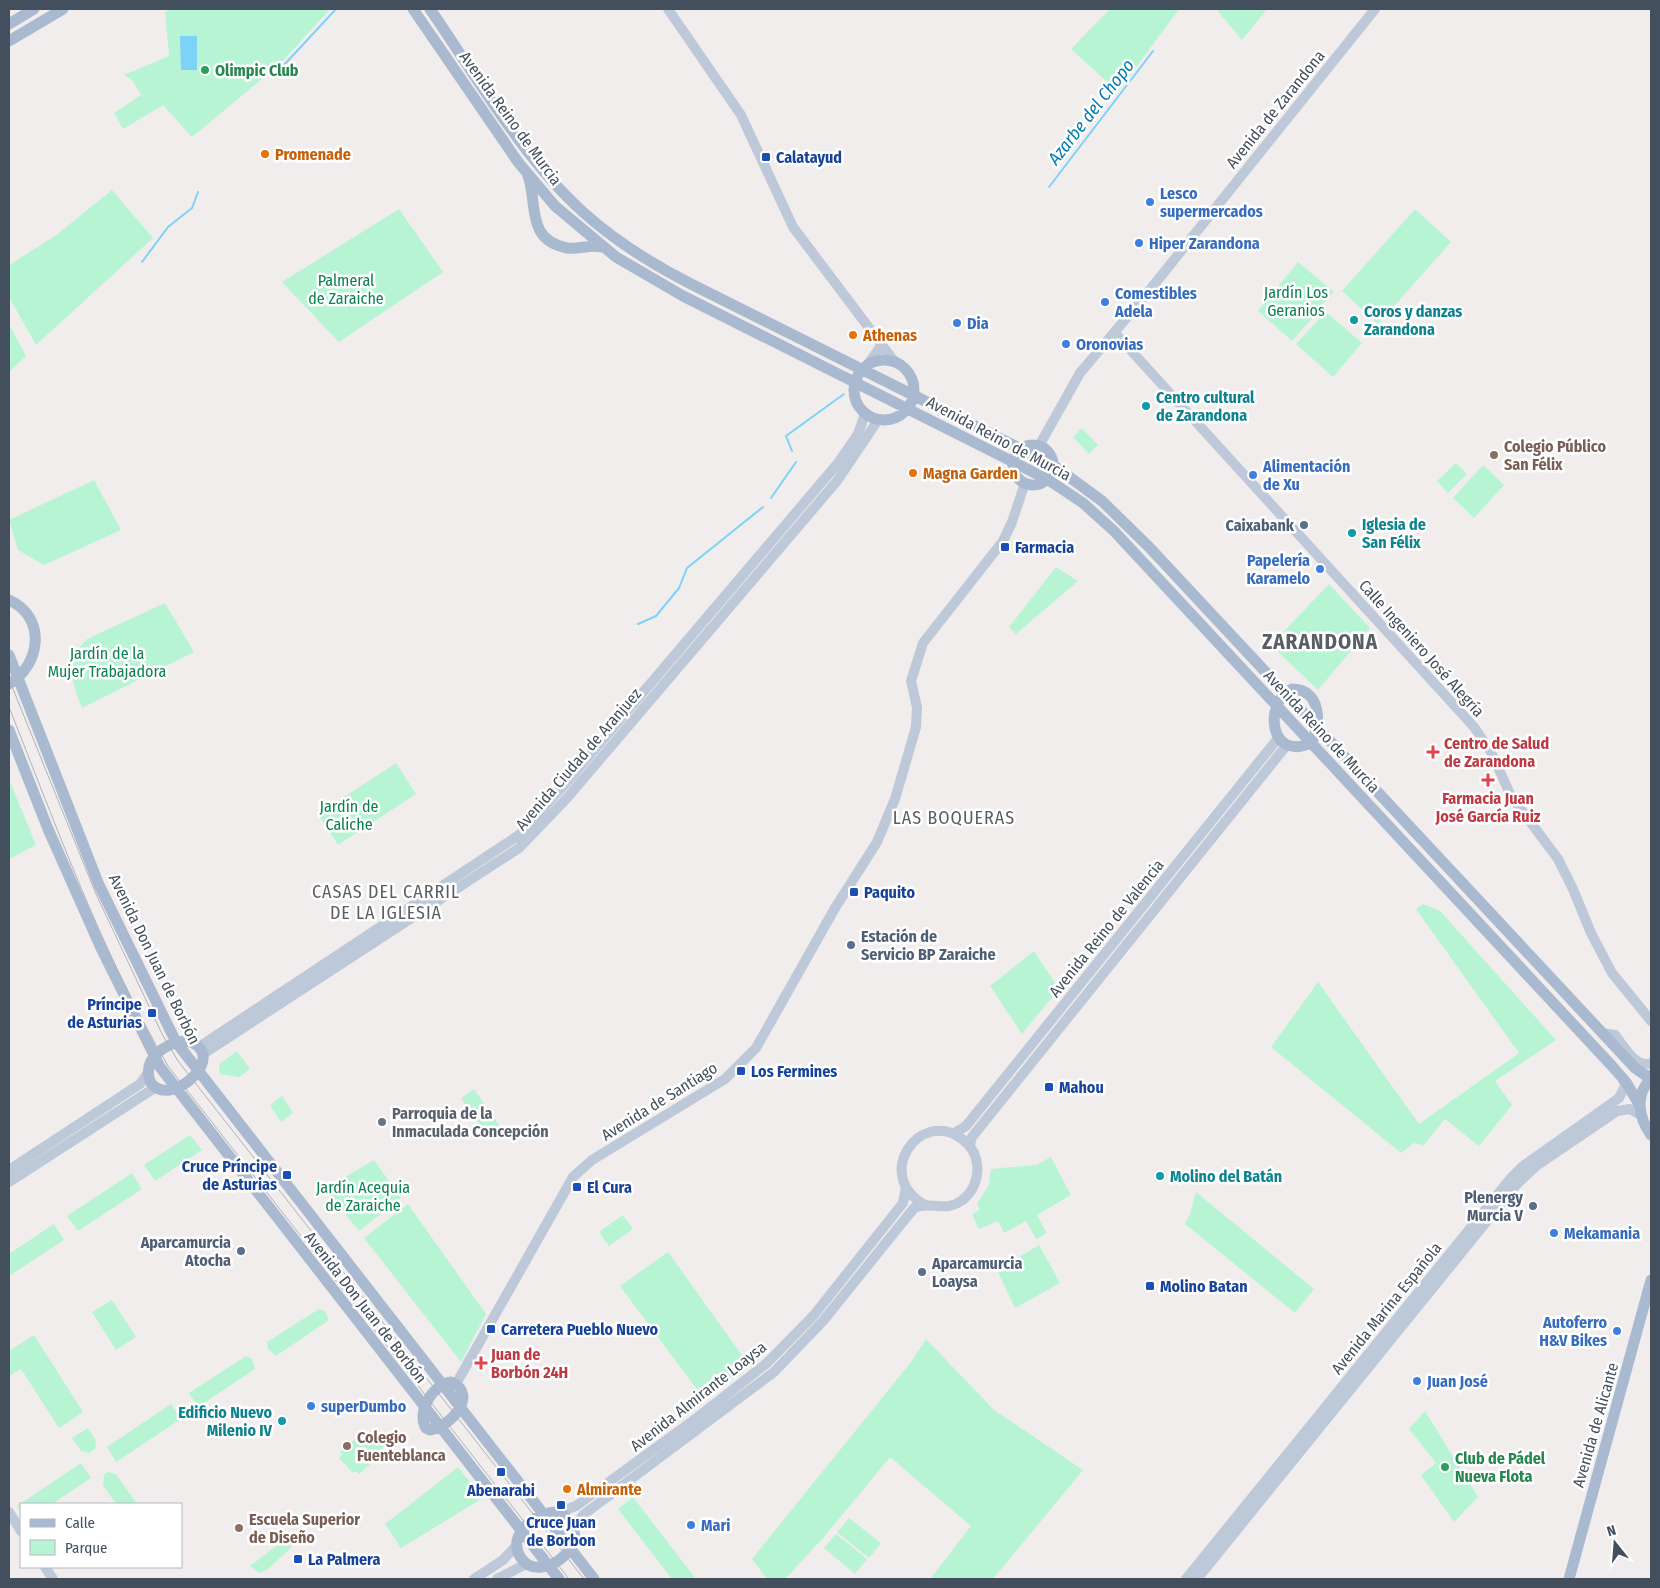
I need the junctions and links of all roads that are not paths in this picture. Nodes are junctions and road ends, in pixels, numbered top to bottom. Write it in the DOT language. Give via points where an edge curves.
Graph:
graph roads {
  1 [pos="34,9"];
  2 [pos="63,9"];
  3 [pos="413,9"];
  4 [pos="430,9"];
  5 [pos="668,9"];
  6 [pos="1376,9"];
  7 [pos="9,24"];
  8 [pos="9,41"];
  9 [pos="526,172"];
  10 [pos="592,220"];
  11 [pos="599,244"];
  12 [pos="1115,333"];
  13 [pos="881,346"];
  14 [pos="894,361"];
  15 [pos="864,366"];
  16 [pos="854,382"];
  17 [pos="914,395"];
  18 [pos="908,408"];
  19 [pos="865,414"];
  20 [pos="878,420"];
  21 [pos="1039,446"];
  22 [pos="1021,449"];
  23 [pos="1014,461"];
  24 [pos="1053,465"];
  25 [pos="1047,479"];
  26 [pos="1025,483"];
  27 [pos="9,600"];
  28 [pos="9,655"];
  29 [pos="14,681"];
  30 [pos="1285,693"];
  31 [pos="1277,705"];
  32 [pos="1318,728"];
  33 [pos="9,730"];
  34 [pos="1282,741"];
  35 [pos="1311,743"];
  36 [pos="1651,1021"];
  37 [pos="1602,1034"];
  38 [pos="176,1042"];
  39 [pos="201,1051"];
  40 [pos="154,1057"];
  41 [pos="1651,1063"];
  42 [pos="148,1072"];
  43 [pos="198,1072"];
  44 [pos="1623,1078"];
  45 [pos="1651,1078"];
  46 [pos="156,1087"];
  47 [pos="175,1088"];
  48 [pos="1640,1110"];
  49 [pos="953,1134"];
  50 [pos="1651,1135"];
  51 [pos="970,1146"];
  52 [pos="9,1170"];
  53 [pos="9,1182"];
  54 [pos="906,1187"];
  55 [pos="925,1205"];
  56 [pos="1651,1280"];
  57 [pos="456,1384"];
  58 [pos="443,1385"];
  59 [pos="424,1408"];
  60 [pos="460,1408"];
  61 [pos="698,1417"];
  62 [pos="440,1427"];
  63 [pos="658,1446"];
  64 [pos="662,1457"];
  65 [pos="621,1487"];
  66 [pos="9,1512"];
  67 [pos="559,1512"];
  68 [pos="543,1514"];
  69 [pos="574,1528"];
  70 [pos="20,1529"];
  71 [pos="521,1532"];
  72 [pos="516,1546"];
  73 [pos="570,1548"];
  74 [pos="526,1564"];
  75 [pos="548,1567"];
  76 [pos="46,1568"];
  77 [pos="1199,1576"];
  78 [pos="53,1579"];
  79 [pos="474,1579"];
  80 [pos="498,1579"];
  81 [pos="559,1579"];
  82 [pos="594,1579"];
  83 [pos="1186,1579"];
  84 [pos="1569,1579"];
  1 -- 7 [label="main road"];
  2 -- 8 [label="main road"];
  3 -- 9 [label="main road, Avenida Reino de Murcia"];
  4 -- 10 [label="main road, Avenida Reino de Murcia" via="534,157 568,198"];
  5 -- 13 [label="main road" via="741,115 793,227"];
  6 -- 12 [label="main road, Avenida de Zarandona"];
  9 -- 11 [label="main road, Avenida Reino de Murcia" via="555,206"];
  9 -- 11 [label="main road" via="531,183 534,215 543,234 559,246 570,248"];
  10 -- 11 [label="main road" via="599,230"];
  10 -- 15 [label="main road, Avenida Reino de Murcia" via="628,248 667,271"];
  11 -- 16 [label="main road, Avenida Reino de Murcia" via="657,282"];
  12 -- 21 [label="main road, Avenida de Zarandona" via="1080,373"];
  12 -- 36 [label="main road, Calle Ingeniero José Alegría" via="1474,727 1491,752 1511,796 1558,859 1612,973"];
  13 -- 14 [label="main road"];
  13 -- 15 [label="main road"];
  14 -- 15 [label="main road" via="885,359"];
  14 -- 17 [label="main road" via="908,371"];
  15 -- 16 [label="main road"];
  15 -- 17 [label="main road, Avenida Reino de Murcia"];
  16 -- 18 [label="main road, Avenida Reino de Murcia"];
  16 -- 19 [label="main road" via="855,399"];
  17 -- 18 [label="main road"];
  17 -- 22 [label="main road, Avenida Reino de Murcia"];
  18 -- 20 [label="main road" via="888,420"];
  18 -- 23 [label="main road, Avenida Reino de Murcia"];
  19 -- 20 [label="main road"];
  19 -- 39 [label="main road, Avenida Ciudad de Aranjuez" via="858,434 838,463 561,790 519,835"];
  20 -- 39 [label="main road, Avenida Ciudad de Aranjuez" via="836,481 567,798 519,848"];
  21 -- 22 [label="main road"];
  21 -- 24 [label="main road" via="1049,453"];
  22 -- 23 [label="main road"];
  22 -- 24 [label="main road, Avenida Reino de Murcia"];
  23 -- 25 [label="main road, Avenida Reino de Murcia"];
  23 -- 26 [label="main road" via="1014,470"];
  24 -- 25 [label="main road"];
  24 -- 30 [label="main road, Avenida Reino de Murcia" via="1092,492 1126,524"];
  25 -- 26 [label="main road" via="1036,485"];
  25 -- 31 [label="main road, Avenida Reino de Murcia" via="1087,507 1114,532"];
  26 -- 57 [label="main road, Avenida de Santiago" via="1002,541 923,643 912,681 917,707 916,727 895,799 877,842 835,908 756,1048 726,1079 592,1160 574,1177"];
  27 -- 29 [label="main road" via="23,610 36,636 35,652 29,666"];
  28 -- 29 [label="main road, Avenida Don Juan de Borbón"];
  29 -- 38 [label="main road, Avenida Don Juan de Borbón" via="99,885"];
  30 -- 31 [label="main road"];
  30 -- 32 [label="main road, Avenida Reino de Murcia"];
  31 -- 34 [label="main road" via="1274,718"];
  31 -- 35 [label="main road, Avenida Reino de Murcia"];
  32 -- 35 [label="main road"];
  32 -- 37 [label="main road, Avenida Reino de Murcia"];
  33 -- 40 [label="main road, Avenida Don Juan de Borbón" via="63,863"];
  34 -- 35 [label="main road" via="1298,747"];
  34 -- 49 [label="main road, Avenida Reino de Valencia" via="966,1126"];
  34 -- 51 [label="main road, Avenida Reino de Valencia" via="972,1137"];
  35 -- 44 [label="main road, Avenida Reino de Murcia"];
  37 -- 41 [label="main road" via="1615,1035 1636,1061"];
  37 -- 45 [label="main road, Avenida Reino de Murcia" via="1635,1068"];
  38 -- 39 [label="main road" via="187,1041"];
  38 -- 40 [label="main road"];
  38 -- 43 [label="main road, Avenida Don Juan de Borbón"];
  39 -- 43 [label="main road" via="203,1064"];
  40 -- 42 [label="main road"];
  40 -- 47 [label="main road, Avenida Don Juan de Borbón"];
  42 -- 46 [label="main road" via="151,1083"];
  42 -- 52 [label="main road" via="140,1084"];
  43 -- 47 [label="main road"];
  43 -- 58 [label="main road, Avenida Don Juan de Borbón"];
  44 -- 48 [label="main road, Avenida Reino de Murcia"];
  44 -- 83 [label="main road, Avenida Marina Española" via="1624,1091 1614,1102 1529,1161 1511,1178"];
  45 -- 48 [label="main road" via="1642,1092"];
  46 -- 47 [label="main road" via="161,1090"];
  46 -- 53 [label="main road"];
  47 -- 59 [label="main road, Avenida Don Juan de Borbón"];
  48 -- 50 [label="main road, Avenida Reino de Murcia"];
  48 -- 77 [label="main road, Avenida Marina Española" via="1612,1113 1523,1177"];
  49 -- 51 [label="main road"];
  49 -- 54 [label="main road" via="943,1131 928,1133 910,1145 901,1166"];
  51 -- 55 [label="main road" via="978,1170 970,1193 949,1206"];
  54 -- 55 [label="main road"];
  54 -- 61 [label="main road, Avenida Almirante Loaysa" via="903,1203 804,1327 757,1373"];
  55 -- 64 [label="main road, Avenida Almirante Loaysa" via="912,1210 823,1321 783,1363 741,1399"];
  56 -- 84 [label="main road, Avenida de Alicante"];
  57 -- 58 [label="main road, Avenida Don Juan de Borbón"];
  57 -- 60 [label="main road, Avenida Don Juan de Borbón" via="462,1396"];
  58 -- 59 [label="main road, Avenida Don Juan de Borbón"];
  58 -- 60 [label="main road, Avenida Don Juan de Borbón"];
  59 -- 62 [label="main road, Avenida Don Juan de Borbón" via="422,1417 426,1428"];
  60 -- 62 [label="main road"];
  60 -- 68 [label="main road, Avenida Don Juan de Borbón"];
  61 -- 63 [label="main road, Avenida Almirante Loaysa"];
  61 -- 64 [label="main road" via="692,1426 671,1442"];
  62 -- 71 [label="main road, Avenida Don Juan de Borbón"];
  63 -- 65 [label="main road" via="654,1458"];
  63 -- 67 [label="main road, Avenida Almirante Loaysa" via="576,1506"];
  64 -- 65 [label="main road, Avenida Almirante Loaysa"];
  65 -- 69 [label="main road, Avenida Almirante Loaysa" via="579,1519"];
  66 -- 70 [label="main road"];
  67 -- 68 [label="main road"];
  67 -- 69 [label="main road"];
  68 -- 71 [label="main road"];
  68 -- 73 [label="main road, Avenida Don Juan de Borbón"];
  69 -- 73 [label="main road" via="575,1539"];
  71 -- 72 [label="main road"];
  71 -- 75 [label="main road, Avenida Don Juan de Borbón"];
  72 -- 74 [label="main road"];
  72 -- 79 [label="main road" via="510,1555"];
  73 -- 75 [label="main road"];
  73 -- 82 [label="main road, Avenida Don Juan de Borbón"];
  74 -- 75 [label="main road" via="538,1569"];
  74 -- 80 [label="main road"];
  75 -- 81 [label="main road, Avenida Don Juan de Borbón"];
  76 -- 78 [label="main road"];
}
